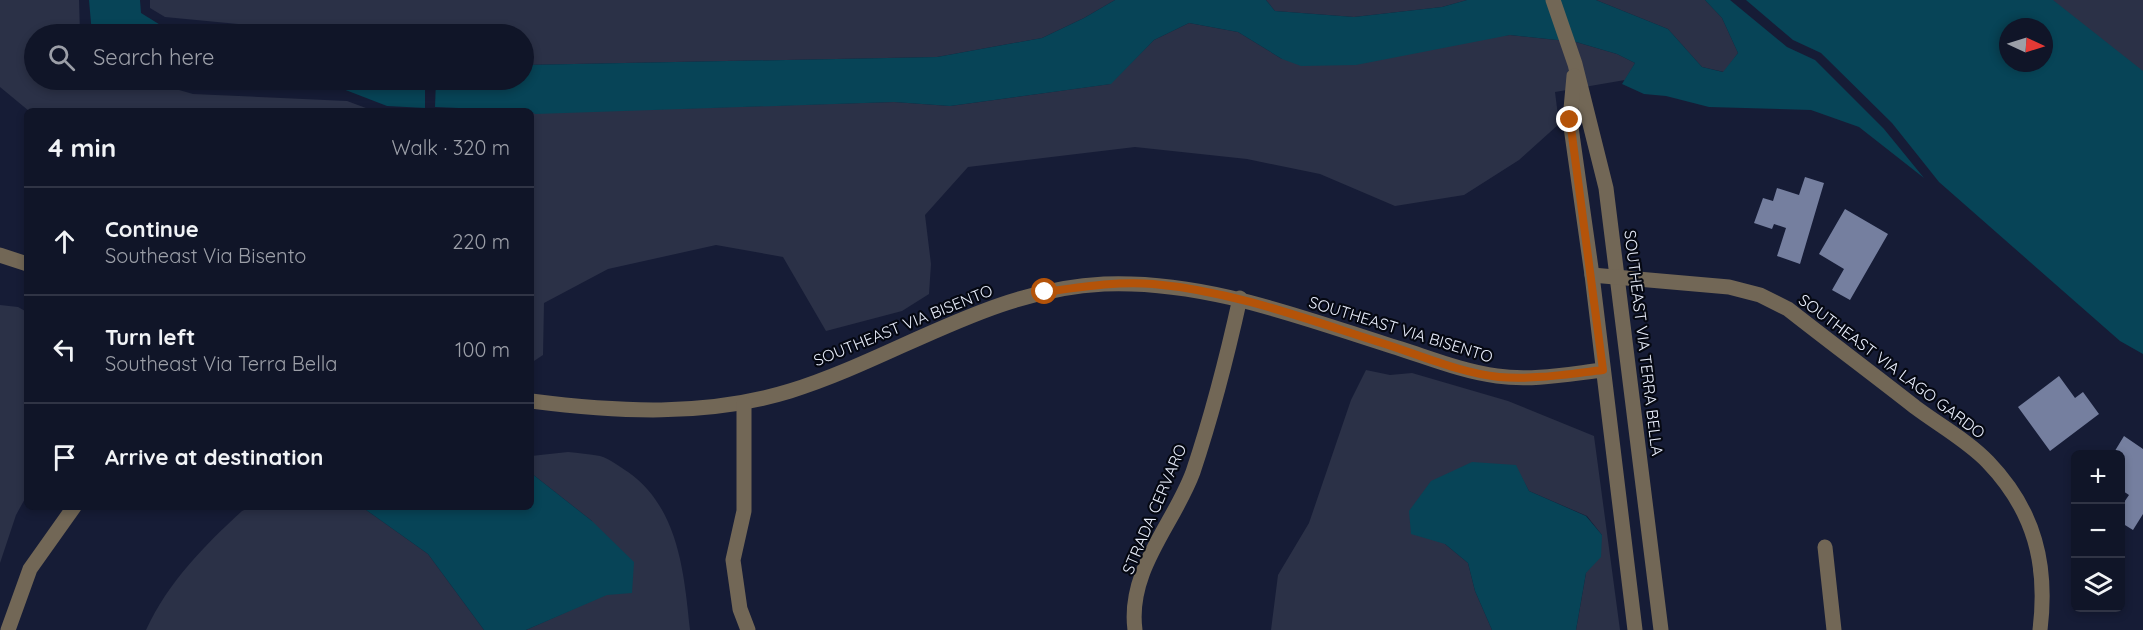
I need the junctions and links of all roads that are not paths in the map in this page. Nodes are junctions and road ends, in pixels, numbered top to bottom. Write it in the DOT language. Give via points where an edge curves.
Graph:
graph roads {
  1 [pos="1553,0"];
  2 [pos="1575,64"];
  3 [pos="0,255"];
  4 [pos="24,263"];
  5 [pos="1592,275"];
  6 [pos="1618,276"];
  7 [pos="1240,298"];
  8 [pos="1603,370"];
  9 [pos="534,401"];
  10 [pos="744,404"];
  11 [pos="72,510"];
  12 [pos="1825,547"];
  13 [pos="8,630"];
  14 [pos="748,630"];
  15 [pos="1135,630"];
  16 [pos="1635,630"];
  17 [pos="1661,630"];
  18 [pos="1834,630"];
  19 [pos="2040,630"];
  1 -- 2 [label="street, SOUTHEAST VIA TERRA BELLA"];
  2 -- 5 [label="street, SOUTHEAST VIA TERRA BELLA" via="1570,120"];
  2 -- 6 [label="street, SOUTHEAST VIA TERRA BELLA" via="1606,188"];
  3 -- 4 [label="street"];
  5 -- 6 [label="street, SOUTHEAST VIA LAGO GARDO"];
  5 -- 8 [label="street, SOUTHEAST VIA TERRA BELLA"];
  6 -- 17 [label="street, SOUTHEAST VIA TERRA BELLA"];
  6 -- 19 [label="street, SOUTHEAST VIA LAGO GARDO" via="1729,287 1760,295 1788,309 1987,461 2015,495 2032,529 2042,564 2044,601"];
  7 -- 8 [label="street, SOUTHEAST VIA BISENTO" via="1456,367 1498,376 1535,377"];
  7 -- 10 [label="street, SOUTHEAST VIA BISENTO" via="1151,284 1102,284 1045,292 988,308 793,390"];
  7 -- 15 [label="street, STRADA CERVARO" via="1227,358 1192,474 1141,576"];
  8 -- 16 [label="street, SOUTHEAST VIA TERRA BELLA"];
  9 -- 10 [label="street, SOUTHEAST VIA BISENTO" via="593,409 664,411"];
  10 -- 14 [label="street" via="744,511 733,560 740,609"];
  11 -- 13 [label="street" via="30,569"];
  12 -- 18 [label="street"];
}
